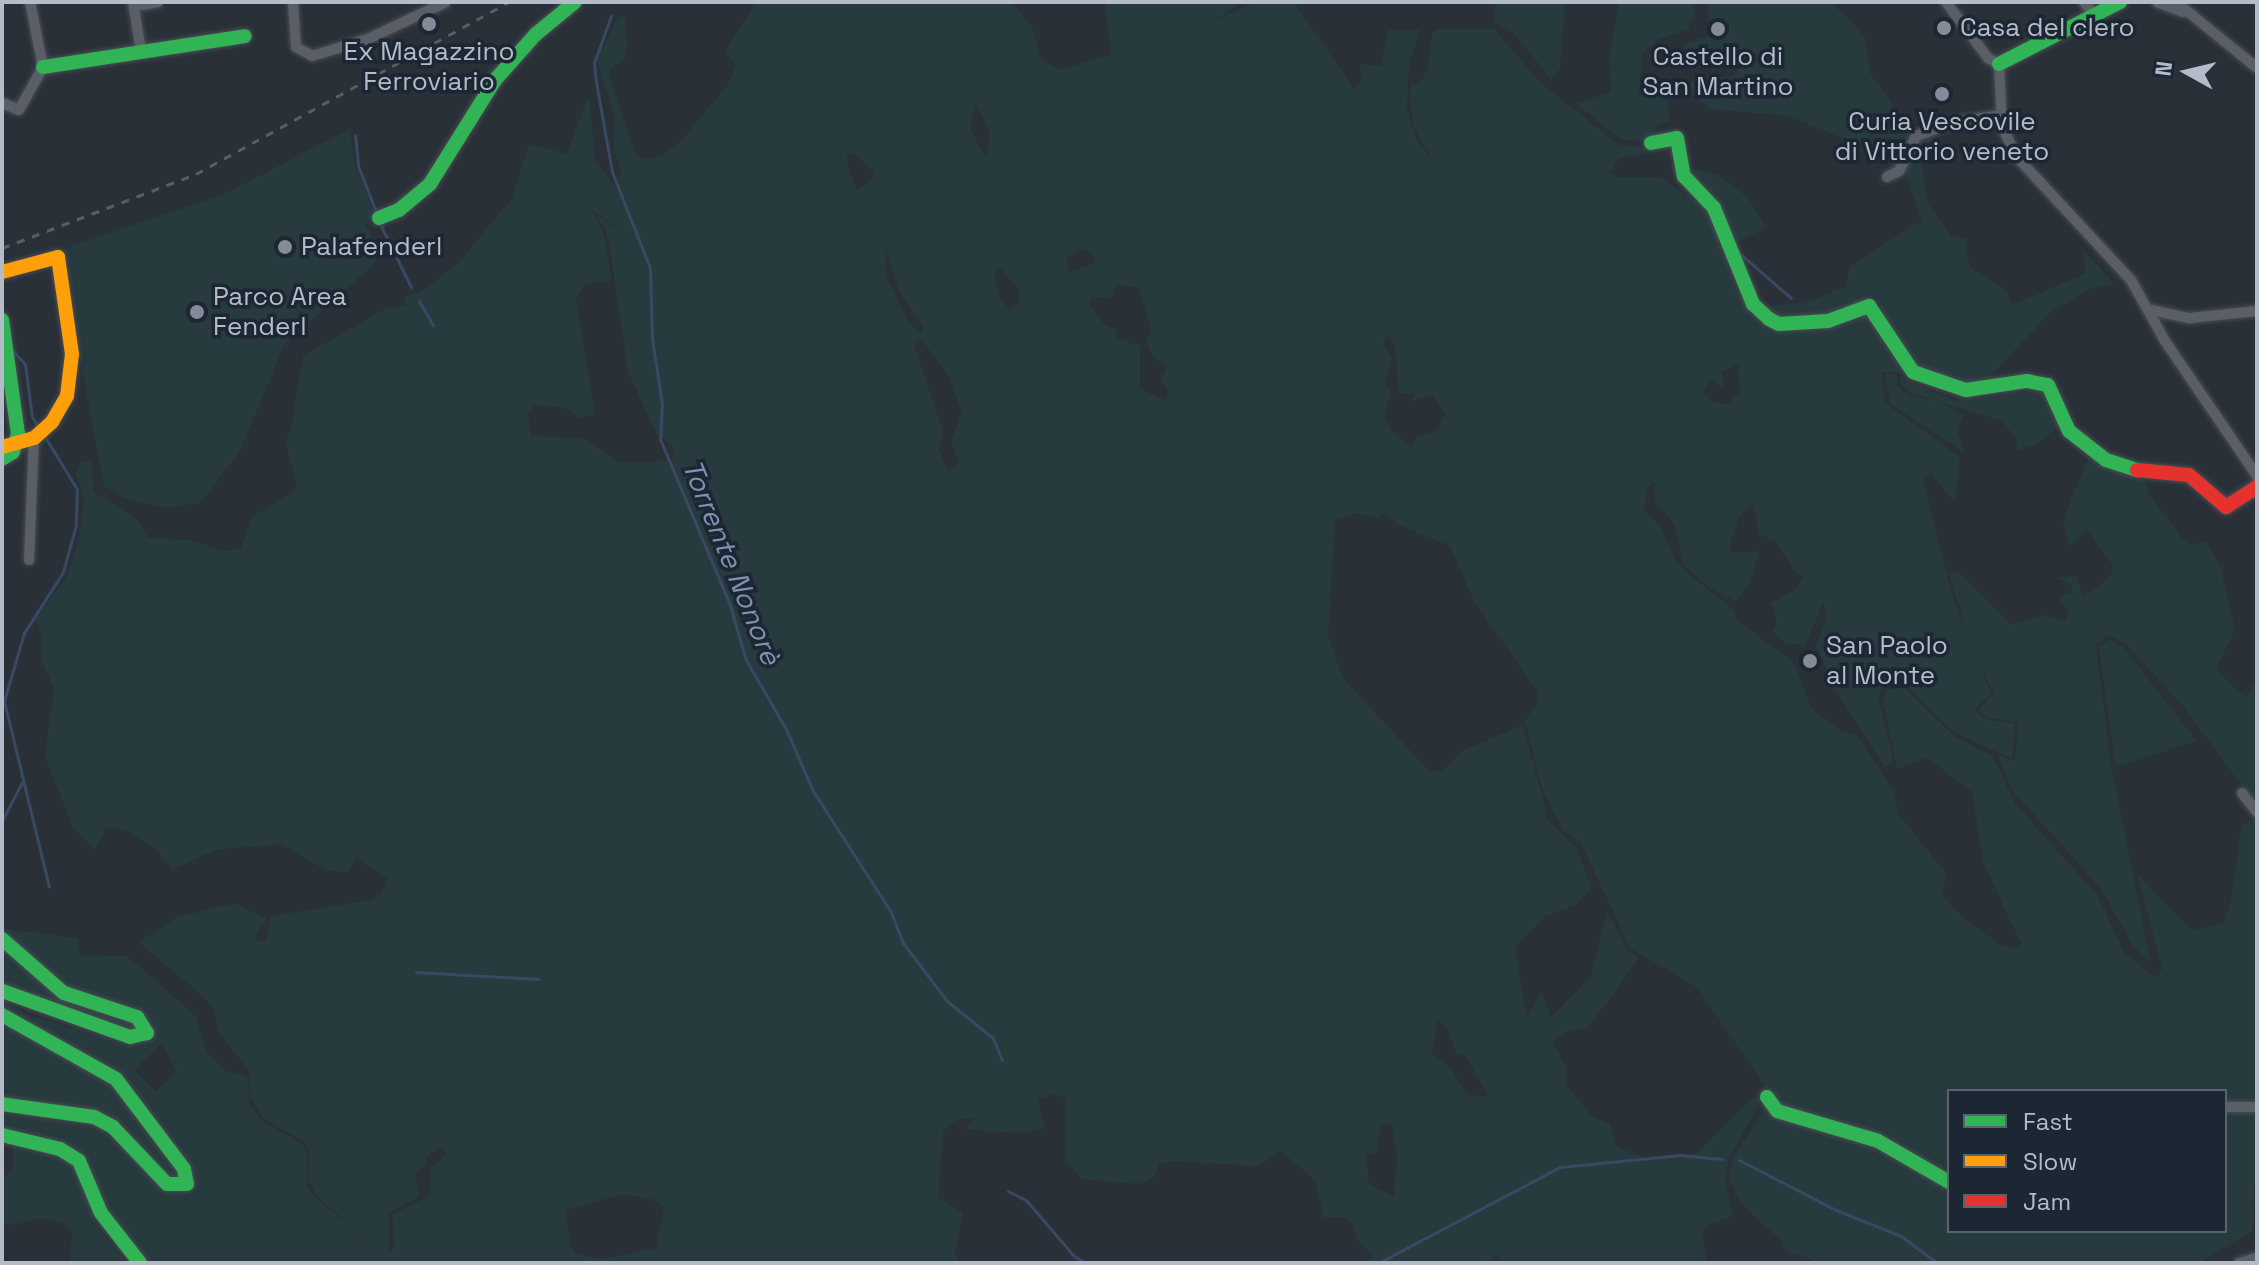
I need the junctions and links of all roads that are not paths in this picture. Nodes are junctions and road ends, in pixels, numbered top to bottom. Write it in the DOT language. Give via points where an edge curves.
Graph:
graph roads {
  1 [pos="30,2"];
  2 [pos="158,2"];
  3 [pos="293,2"];
  4 [pos="446,2"];
  5 [pos="575,2"];
  6 [pos="1946,2"];
  7 [pos="2084,2"];
  8 [pos="2157,2"];
  9 [pos="2176,2"];
  10 [pos="134,4"];
  11 [pos="2122,4"];
  12 [pos="2095,16"];
  13 [pos="2200,19"];
  14 [pos="245,36"];
  15 [pos="141,51"];
  16 [pos="1999,64"];
  17 [pos="43,67"];
  18 [pos="2257,68"];
  19 [pos="2,103"];
  20 [pos="2002,115"];
  21 [pos="1651,143"];
  22 [pos="1887,177"];
  23 [pos="379,218"];
  24 [pos="2,272"];
  25 [pos="2151,310"];
  26 [pos="2257,311"];
  27 [pos="2,320"];
  28 [pos="34,438"];
  29 [pos="8,449"];
  30 [pos="2257,476"];
  31 [pos="2257,487"];
  32 [pos="29,560"];
  33 [pos="2242,793"];
  34 [pos="2257,812"];
  35 [pos="2,939"];
  36 [pos="2,991"];
  37 [pos="2,1015"];
  38 [pos="1767,1097"];
  39 [pos="2,1104"];
  40 [pos="2227,1107"];
  41 [pos="2257,1107"];
  42 [pos="2,1135"];
  43 [pos="1947,1181"];
  44 [pos="2257,1258"];
  45 [pos="140,1263"];
  46 [pos="2239,1263"];
  1 -- 17 [label="street"];
  2 -- 10 [label="street"];
  3 -- 4 [label="street" via="296,47 312,56 347,47"];
  5 -- 23 [label="street" via="501,73 430,184"];
  6 -- 16 [label="street"];
  7 -- 12 [label="street"];
  8 -- 13 [label="street"];
  9 -- 13 [label="street"];
  10 -- 15 [label="street"];
  11 -- 12 [label="street"];
  12 -- 16 [label="street"];
  13 -- 18 [label="street"];
  14 -- 15 [label="street"];
  15 -- 17 [label="street"];
  16 -- 20 [label="street"];
  17 -- 19 [label="street" via="19,110"];
  20 -- 22 [label="street" via="1954,122 1916,136 1899,171"];
  20 -- 25 [label="street" via="2006,139 2024,166 2105,247"];
  21 -- 31 [label="street" via="1674,139 1684,176 1714,208 1753,304 1769,319 1779,324 1828,321 1869,306 1913,372 1966,390 2027,381 2048,385 2069,431 2106,460 2148,474 2189,475 2226,507"];
  24 -- 28 [label="street" via="58,257 71,332 71,372 63,404"];
  25 -- 26 [label="street" via="2190,318"];
  25 -- 30 [label="street" via="2165,341"];
  27 -- 29 [label="street"];
  28 -- 29 [label="street"];
  28 -- 32 [label="street"];
  33 -- 34 [label="street"];
  35 -- 36 [label="street" via="64,993 137,1017 147,1033 130,1037"];
  37 -- 39 [label="street" via="116,1079 184,1169 187,1184 167,1184 113,1127 94,1117"];
  38 -- 43 [label="street" via="1777,1111 1878,1141"];
  40 -- 41 [label="street"];
  42 -- 45 [label="street" via="60,1149 79,1161 101,1213"];
  44 -- 46 [label="street"];
}
